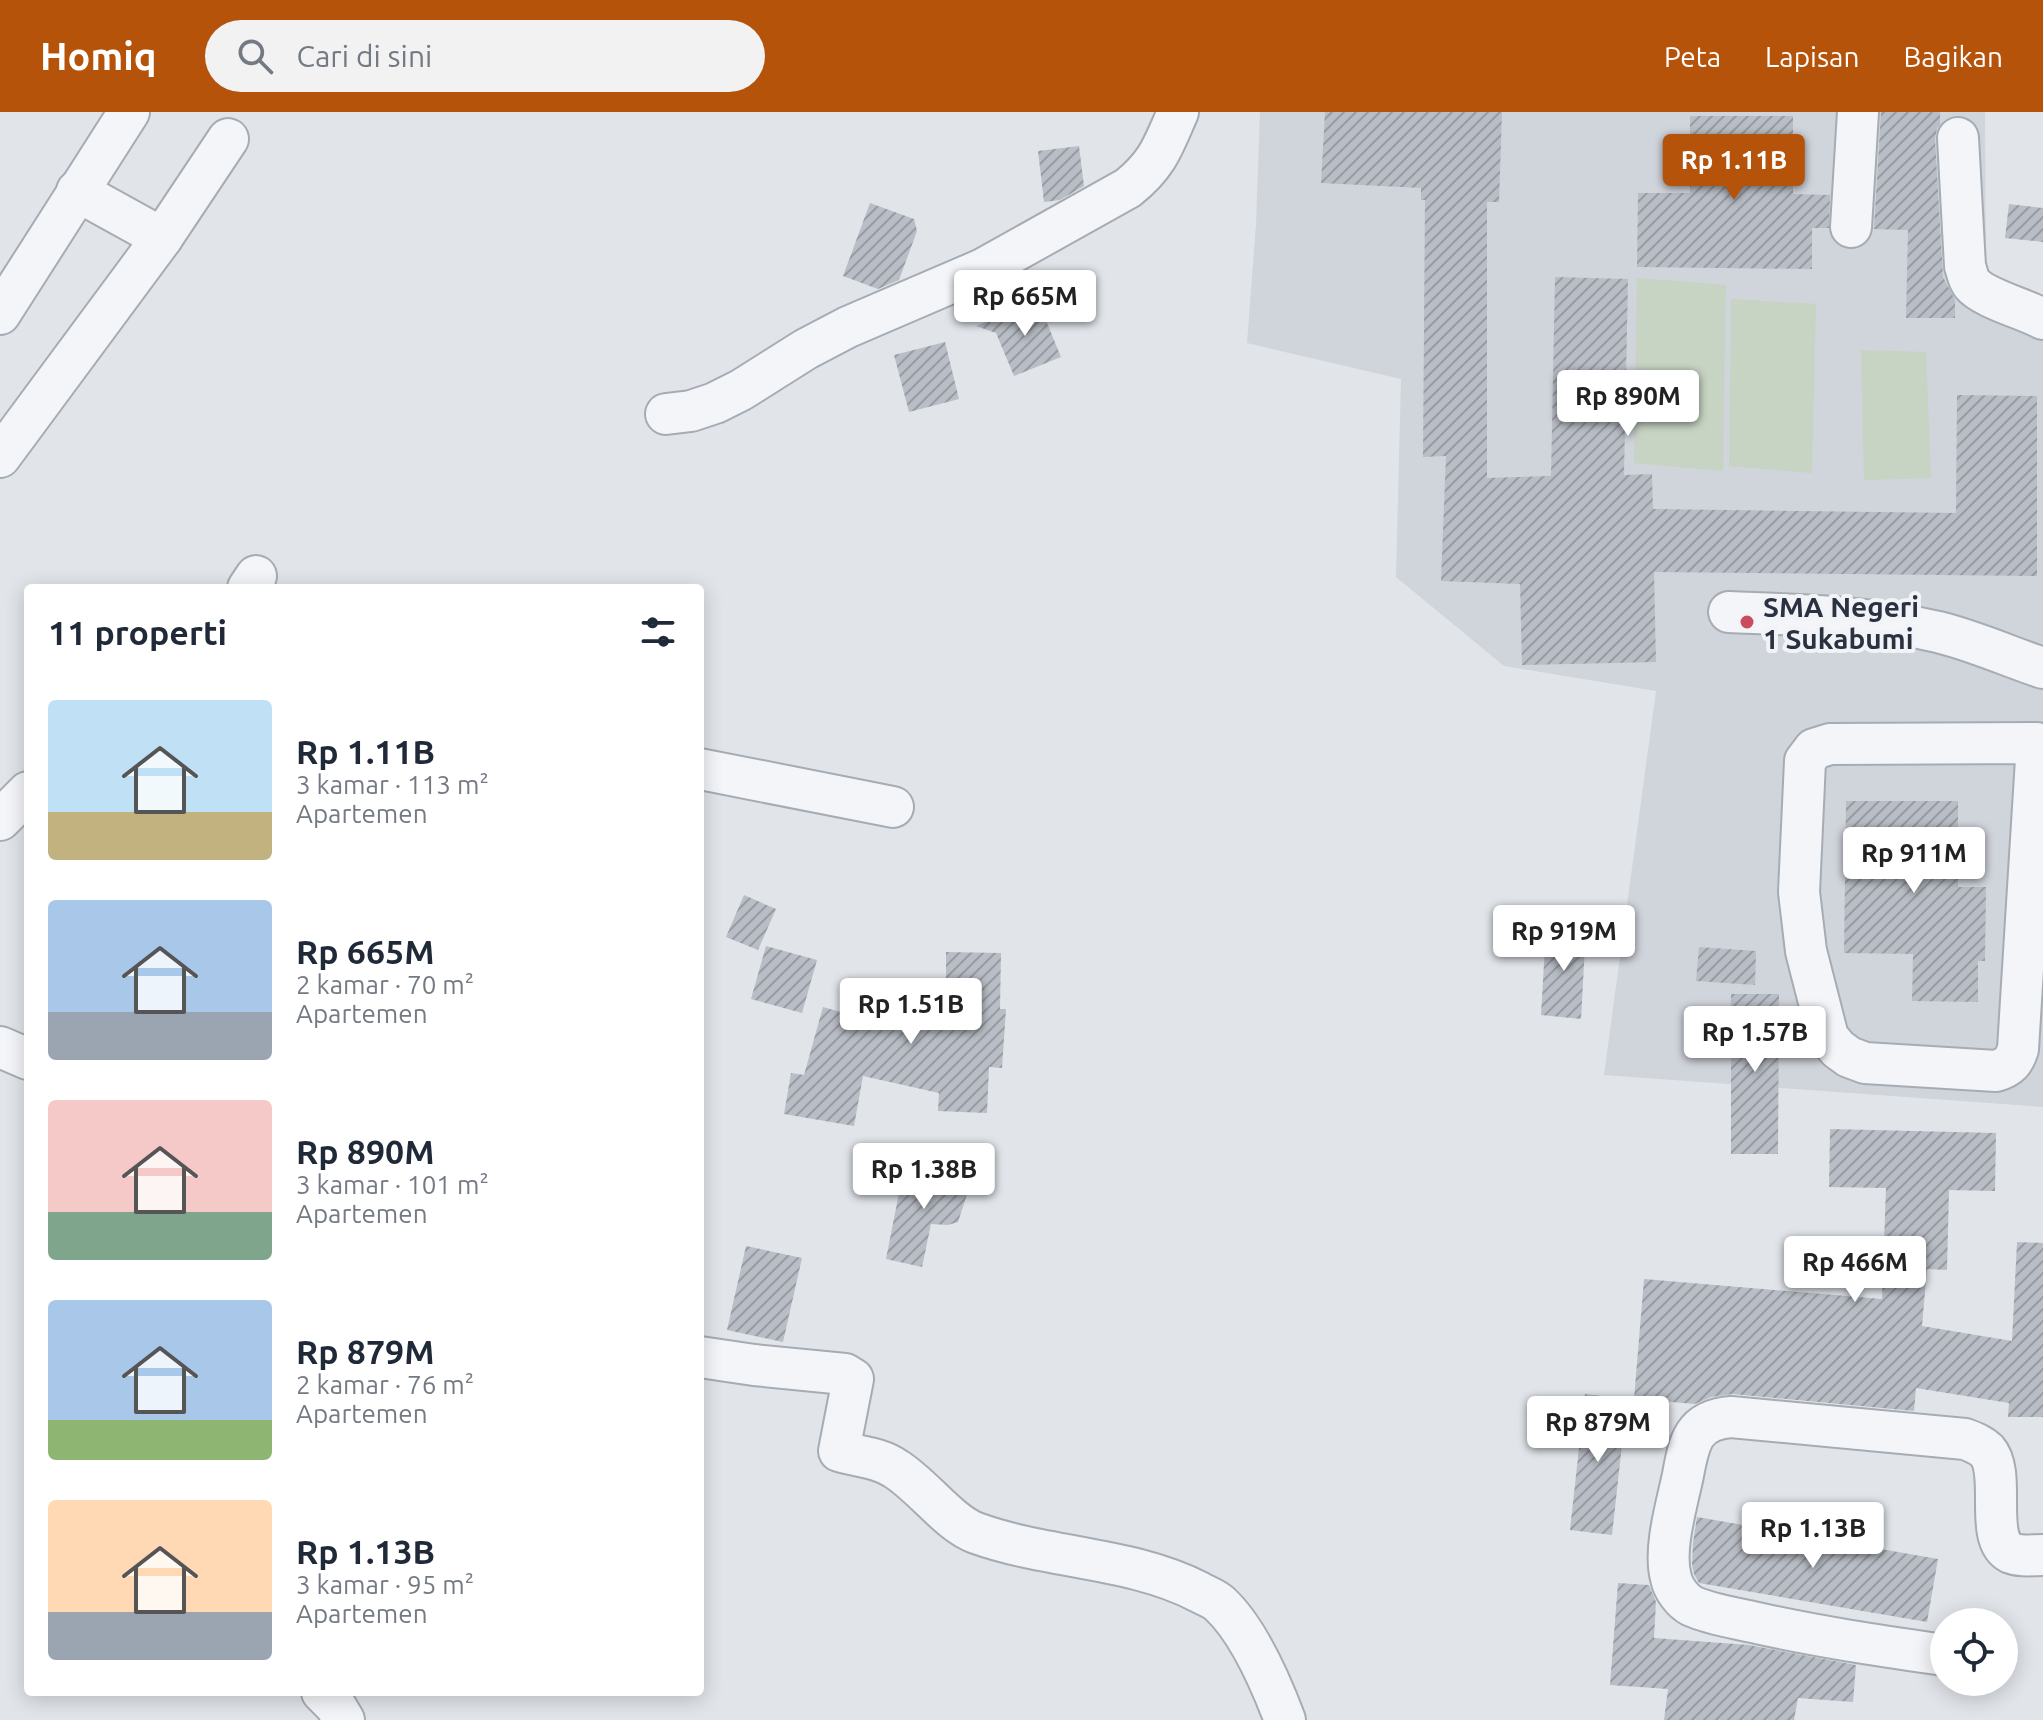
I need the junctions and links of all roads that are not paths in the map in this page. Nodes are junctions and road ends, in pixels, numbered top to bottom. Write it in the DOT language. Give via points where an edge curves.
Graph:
graph roads {
  1 [pos="129,112"];
  2 [pos="1178,112"];
  3 [pos="1858,112"];
  4 [pos="1958,138"];
  5 [pos="228,139"];
  6 [pos="77,191"];
  7 [pos="1851,227"];
  8 [pos="162,238"];
  9 [pos="0,314"];
  10 [pos="2043,319"];
  11 [pos="666,414"];
  12 [pos="0,457"];
  13 [pos="1729,612"];
  14 [pos="2043,668"];
  15 [pos="2041,738"];
  16 [pos="704,770"];
  17 [pos="24,796"];
  18 [pos="893,807"];
  19 [pos="0,820"];
  20 [pos="0,1047"];
  21 [pos="24,1057"];
  22 [pos="704,1358"];
  23 [pos="2043,1555"];
  24 [pos="1930,1653"];
  25 [pos="326,1696"];
  26 [pos="344,1720"];
  27 [pos="1285,1720"];
  1 -- 6 [label="street"];
  2 -- 11 [label="street" via="1147,173 1128,188 983,269 848,327 715,403"];
  3 -- 7 [label="street"];
  4 -- 10 [label="street" via="1970,282 1980,292"];
  5 -- 8 [label="street"];
  6 -- 8 [label="street"];
  6 -- 9 [label="street"];
  8 -- 12 [label="street"];
  13 -- 14 [label="street" via="1836,617 1940,632"];
  15 -- 15 [label="street" via="2015,1058 1996,1071 1865,1063 1849,1057 1828,1037 1802,926 1805,761 1814,749 1830,744"];
  16 -- 18 [label="street"];
  17 -- 19 [label="street"];
  20 -- 21 [label="street"];
  22 -- 27 [label="street" via="845,1374 853,1379 839,1451 893,1466 973,1532 1136,1569 1180,1582 1219,1603 1244,1632"];
  23 -- 24 [label="street" via="2010,1552 2002,1544 1995,1467 1988,1452 1965,1439 1731,1417 1705,1422 1697,1430 1687,1452 1669,1548 1671,1579 1689,1605 1799,1633"];
  25 -- 26 [label="street"];
}
